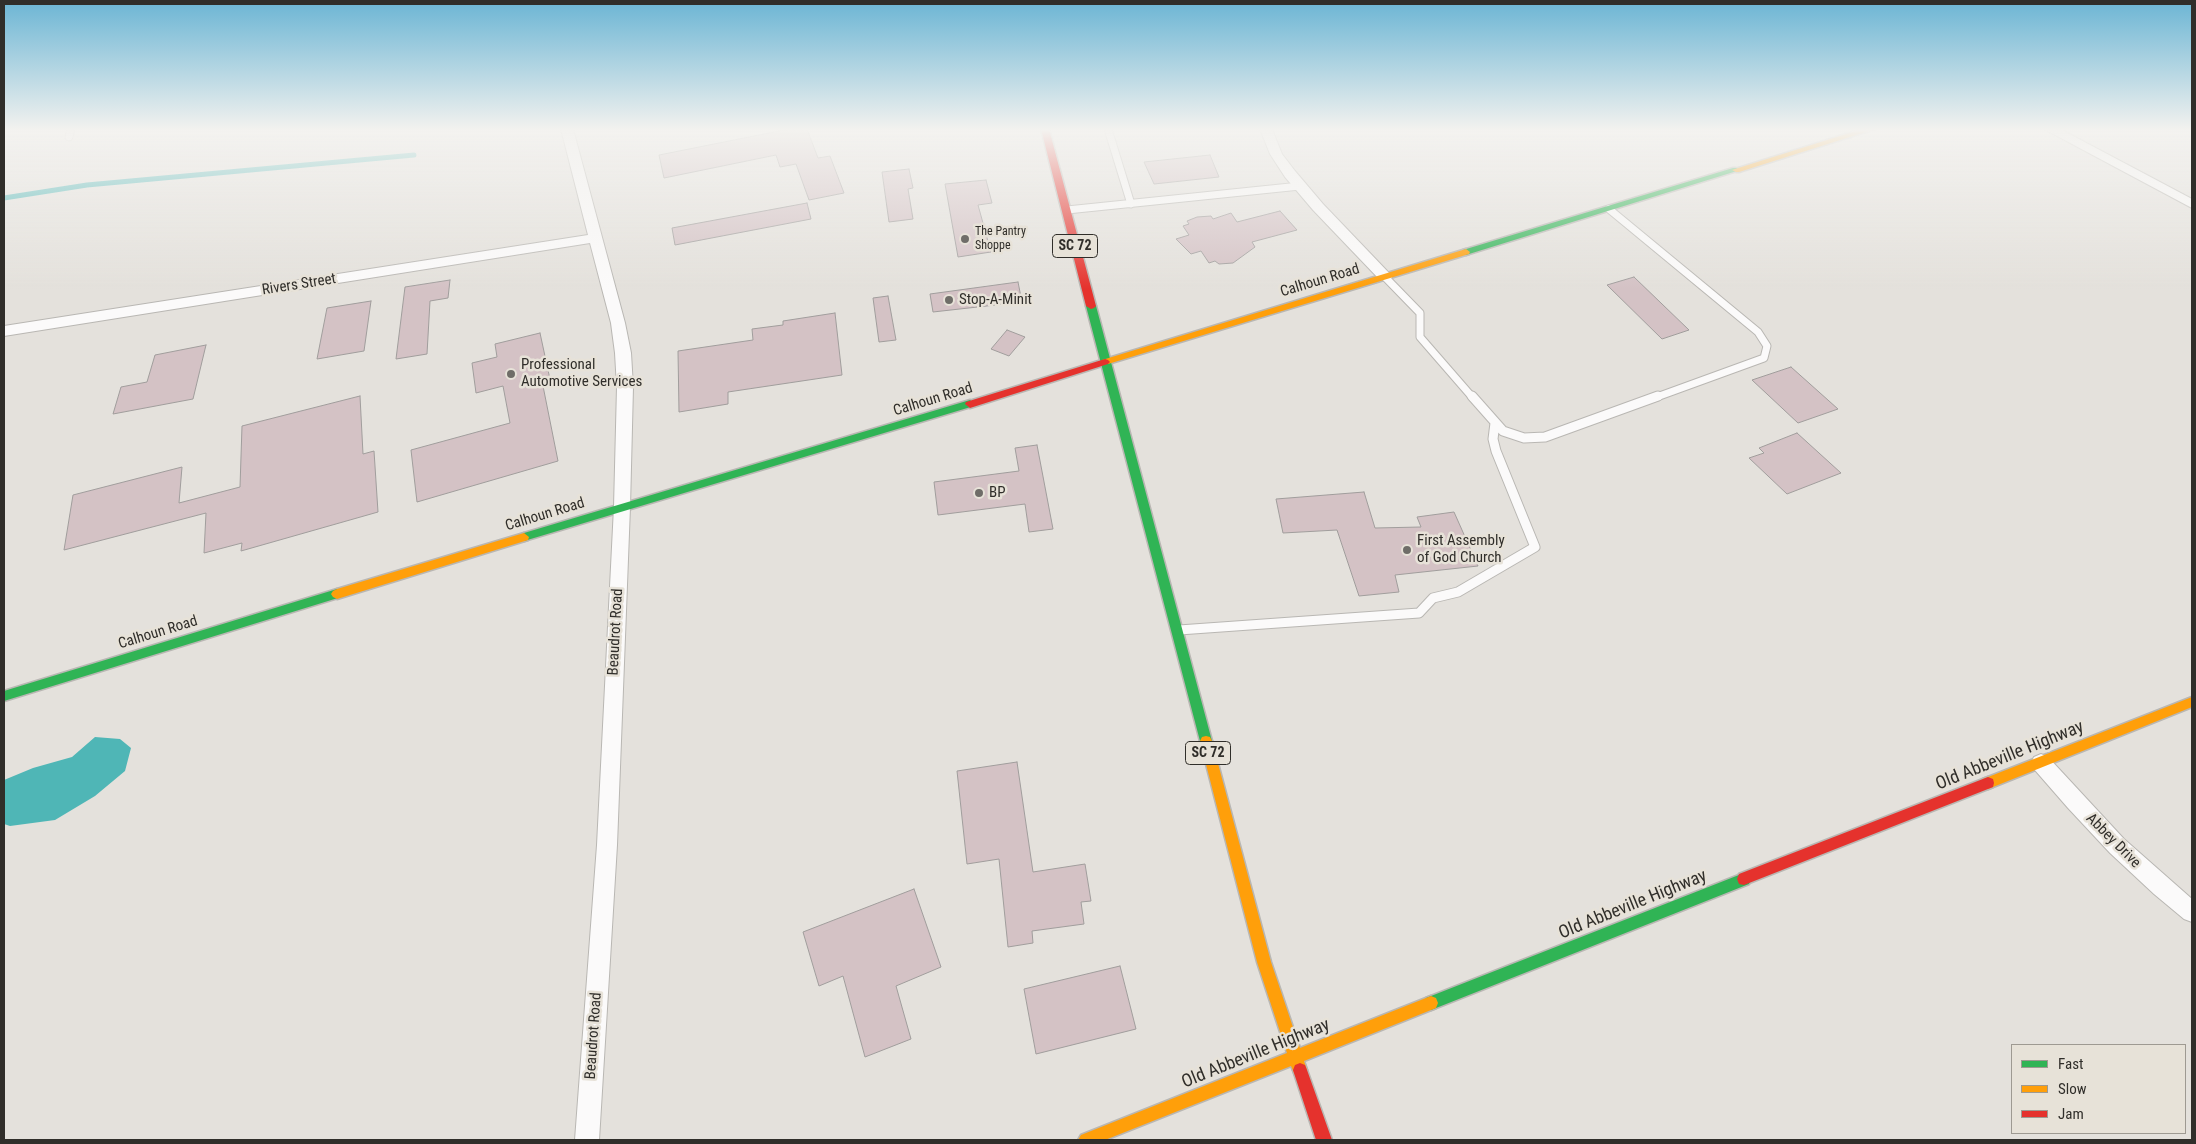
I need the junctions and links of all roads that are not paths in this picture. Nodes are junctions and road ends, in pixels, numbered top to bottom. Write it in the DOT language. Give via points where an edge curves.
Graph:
graph roads {
  1 [pos="581,182"];
  2 [pos="1059,182"];
  3 [pos="1124,182"];
  4 [pos="1297,182"];
  5 [pos="1696,182"];
  6 [pos="2151,182"];
  7 [pos="1300,186"];
  8 [pos="1131,204"];
  9 [pos="2192,204"];
  10 [pos="1609,209"];
  11 [pos="1066,210"];
  12 [pos="595,238"];
  13 [pos="1386,277"];
  14 [pos="4,331"];
  15 [pos="1105,362"];
  16 [pos="1495,423"];
  17 [pos="622,507"];
  18 [pos="1176,630"];
  19 [pos="4,696"];
  20 [pos="2192,702"];
  21 [pos="2041,763"];
  22 [pos="2192,912"];
  23 [pos="1296,1058"];
  24 [pos="587,1140"];
  25 [pos="1086,1140"];
  26 [pos="1324,1140"];
  1 -- 12 [label="street, Beaudrot Road"];
  2 -- 11 [label="main road, SC 72"];
  3 -- 8 [label="lane"];
  4 -- 7 [label="street"];
  5 -- 10 [label="main road, Calhoun Road"];
  6 -- 9 [label="street"];
  7 -- 8 [label="lane"];
  7 -- 13 [label="street"];
  8 -- 11 [label="lane"];
  10 -- 13 [label="main road, Calhoun Road"];
  10 -- 16 [label="lane" via="1758,332 1767,346 1764,358 1545,437 1524,438 1503,431"];
  11 -- 15 [label="main road, SC 72"];
  12 -- 14 [label="street, Rivers Street"];
  12 -- 17 [label="street, Beaudrot Road" via="623,353"];
  13 -- 15 [label="main road, Calhoun Road"];
  13 -- 16 [label="lane" via="1420,313 1420,337"];
  15 -- 17 [label="main road, Calhoun Road"];
  15 -- 18 [label="main road, SC 72"];
  16 -- 18 [label="lane" via="1493,438 1496,451 1536,546 1458,592 1433,598 1420,613"];
  17 -- 19 [label="main road, Calhoun Road"];
  17 -- 24 [label="street, Beaudrot Road" via="606,845"];
  18 -- 23 [label="main road, SC 72" via="1264,962"];
  20 -- 21 [label="main road, Old Abbeville Highway"];
  21 -- 22 [label="street, Abbey Drive" via="2117,846"];
  21 -- 23 [label="main road, Old Abbeville Highway"];
  23 -- 25 [label="main road, Old Abbeville Highway"];
  23 -- 26 [label="main road, SC 72"];
}
